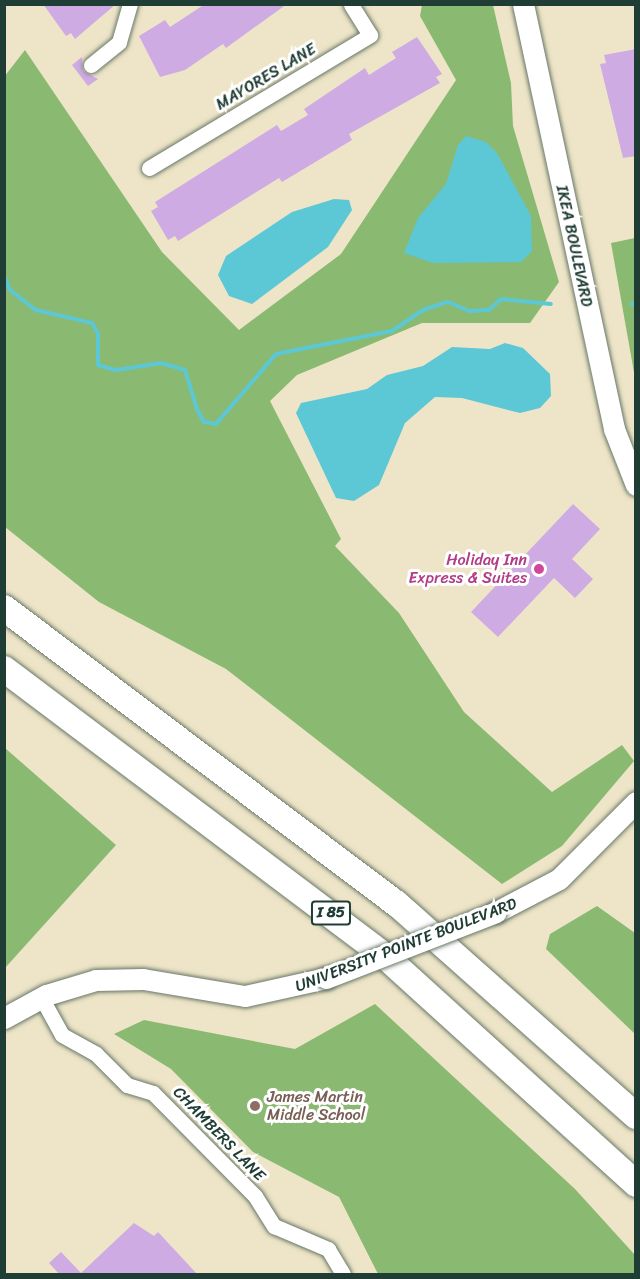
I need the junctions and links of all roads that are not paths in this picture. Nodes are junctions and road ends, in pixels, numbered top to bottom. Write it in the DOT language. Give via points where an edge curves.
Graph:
graph roads {
  1 [pos="130,4"];
  2 [pos="351,4"];
  3 [pos="523,4"];
  4 [pos="536,4"];
  5 [pos="91,65"];
  6 [pos="561,151"];
  7 [pos="149,168"];
  8 [pos="636,454"];
  9 [pos="636,484"];
  10 [pos="4,608"];
  11 [pos="4,669"];
  12 [pos="636,802"];
  13 [pos="41,997"];
  14 [pos="4,1018"];
  15 [pos="636,1116"];
  16 [pos="636,1184"];
  17 [pos="343,1275"];
  1 -- 5 [label="street" via="119,42"];
  2 -- 7 [label="street, MAYORES LANE" via="370,35"];
  3 -- 6 [label="street, IKEA BOULEVARD"];
  4 -- 6 [label="street, IKEA BOULEVARD"];
  6 -- 8 [label="street, IKEA BOULEVARD"];
  6 -- 9 [label="street, IKEA BOULEVARD" via="614,429"];
  10 -- 15 [label="highway" via="396,903"];
  11 -- 16 [label="highway, I 85" via="386,957"];
  12 -- 13 [label="street, UNIVERSITY POINTE BOULEVARD, bridge" via="559,879 496,912 326,978 245,996 113,978"];
  13 -- 14 [label="street, UNIVERSITY POINTE BOULEVARD"];
  13 -- 17 [label="street, CHAMBERS LANE" via="62,1035 96,1054 127,1085 153,1093 255,1196 274,1226 328,1249"];
}
